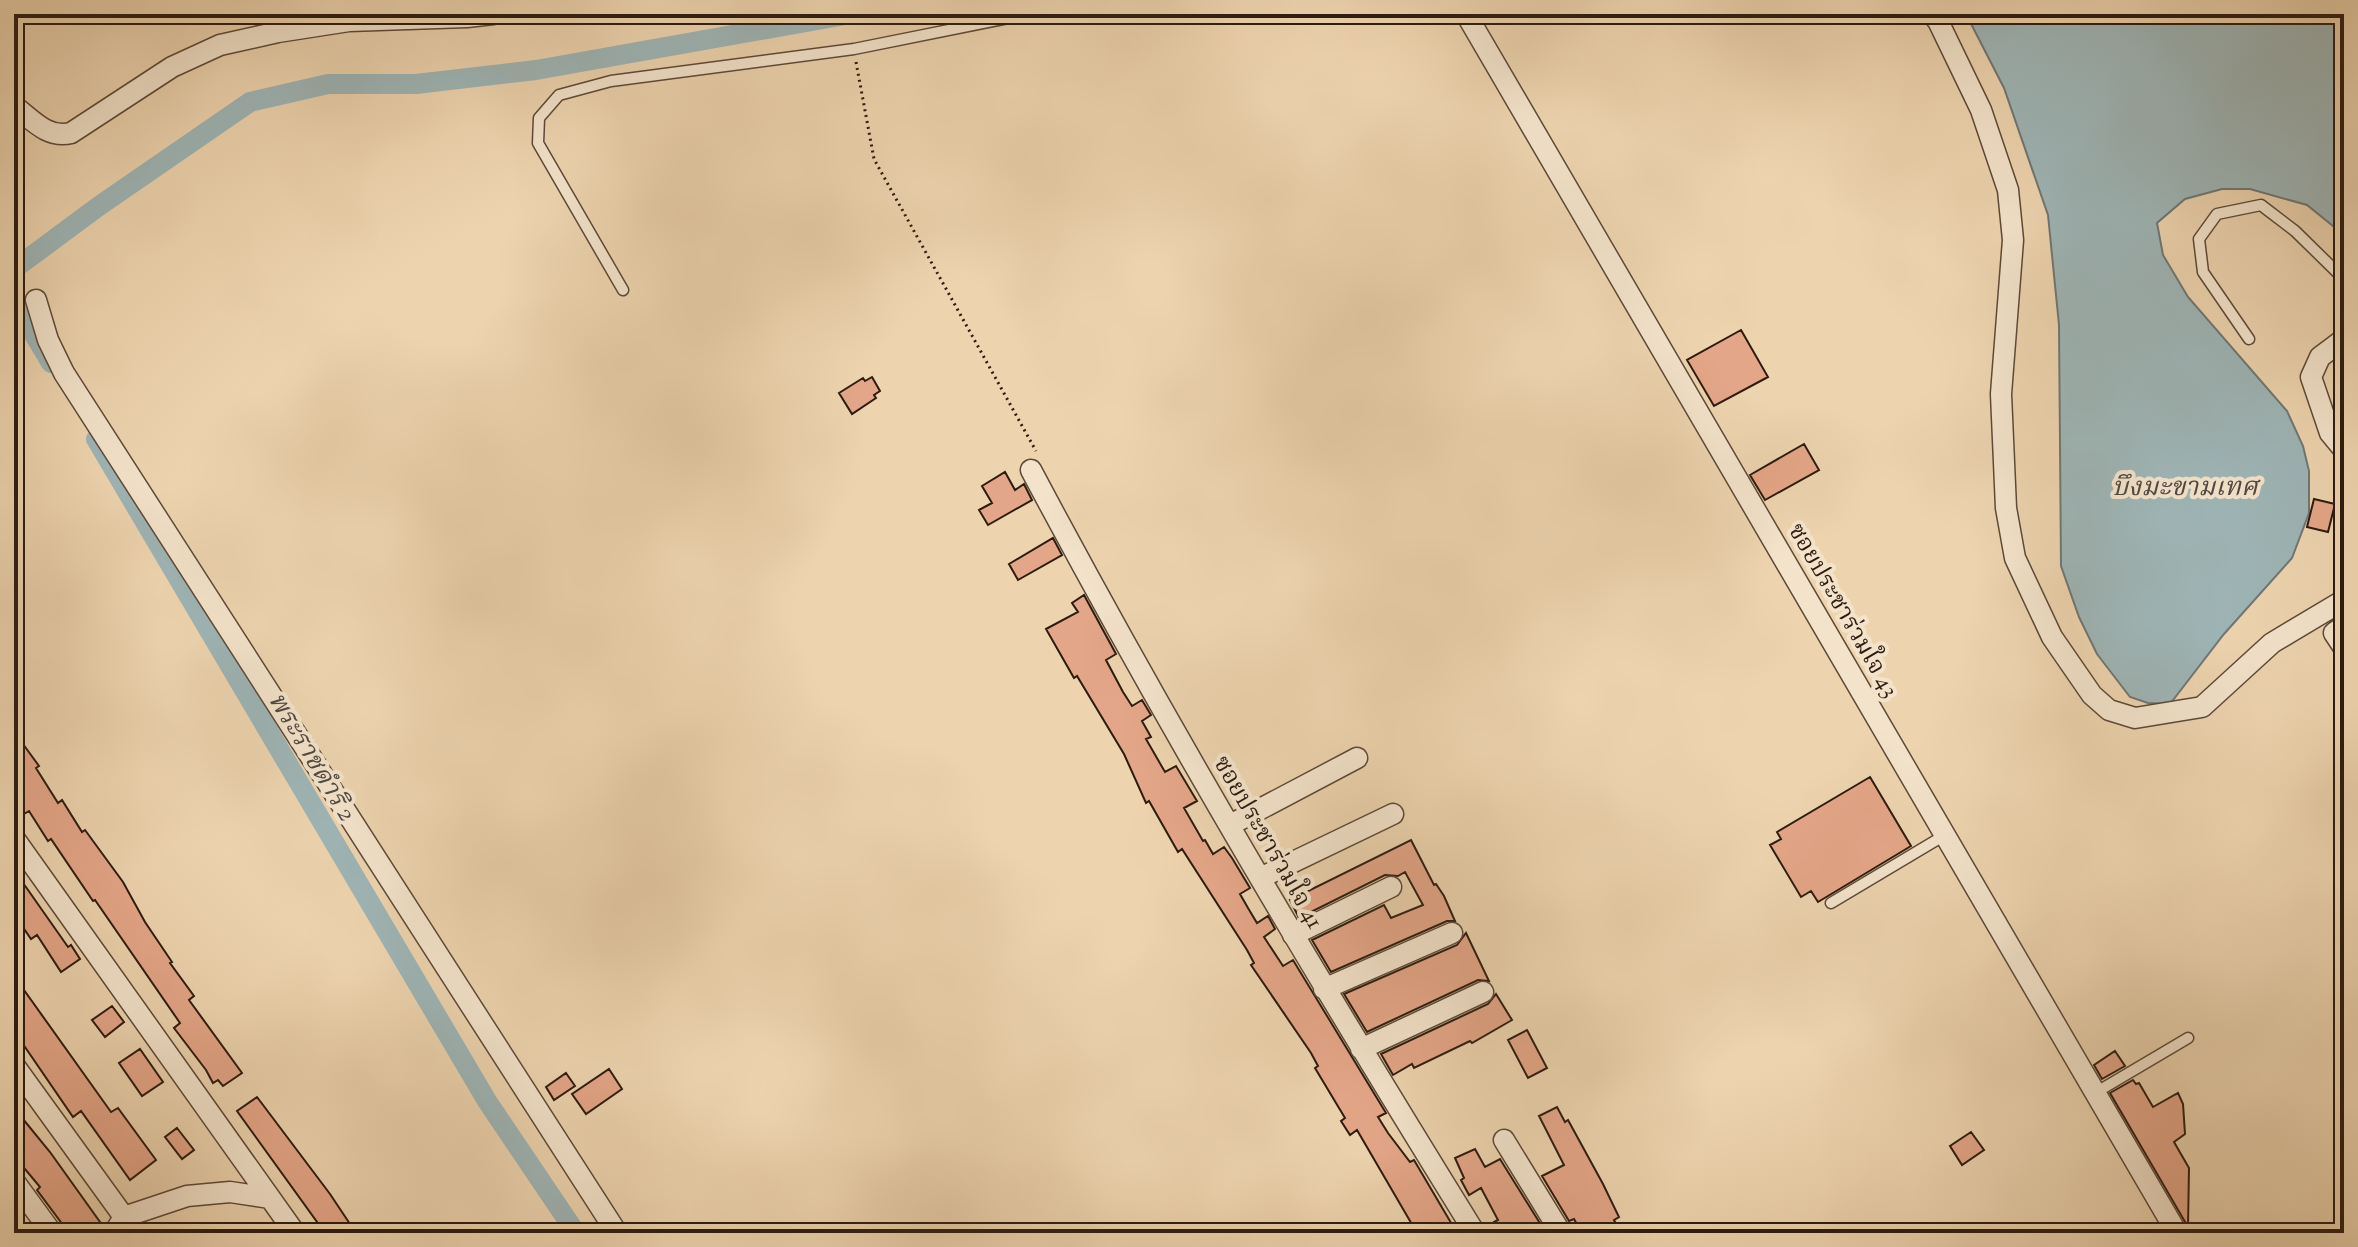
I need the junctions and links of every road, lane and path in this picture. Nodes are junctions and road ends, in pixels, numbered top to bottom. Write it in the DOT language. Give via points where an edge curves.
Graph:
graph roads {
  1 [pos="493,14"];
  2 [pos="1028,14"];
  3 [pos="1466,14"];
  4 [pos="1932,14"];
  5 [pos="854,49"];
  6 [pos="14,106"];
  7 [pos="2344,279"];
  8 [pos="623,290"];
  9 [pos="36,300"];
  10 [pos="2249,339"];
  11 [pos="2344,339"];
  12 [pos="2344,450"];
  13 [pos="1035,463"];
  14 [pos="2344,600"];
  15 [pos="2344,626"];
  16 [pos="2344,648"];
  17 [pos="1357,758"];
  18 [pos="1393,814"];
  19 [pos="1230,825"];
  20 [pos="1945,835"];
  21 [pos="14,838"];
  22 [pos="1260,878"];
  23 [pos="1391,887"];
  24 [pos="1831,903"];
  25 [pos="1452,933"];
  26 [pos="1293,935"];
  27 [pos="1324,989"];
  28 [pos="1483,992"];
  29 [pos="2188,1038"];
  30 [pos="1361,1049"];
  31 [pos="14,1065"];
  32 [pos="2095,1093"];
  33 [pos="1504,1140"];
  34 [pos="14,1181"];
  35 [pos="270,1198"];
  36 [pos="119,1225"];
  37 [pos="52,1233"];
  38 [pos="295,1233"];
  39 [pos="617,1233"];
  40 [pos="1475,1233"];
  41 [pos="1561,1233"];
  42 [pos="2177,1233"];
  1 -- 6 [label="street" via="349,21 220,45 172,67 59,136"];
  2 -- 5 [label="lane"];
  3 -- 20 [label="street, ซอยประชาร่วมใจ 43"];
  4 -- 14 [label="street" via="1981,110 2008,190 2013,240 2001,394 2006,508 2015,558 2052,637 2092,695 2109,710 2135,718 2202,707 2272,643"];
  5 -- 8 [label="lane" via="611,81 559,95 539,118 538,143"];
  5 -- 13 [label="path" via="874,159"];
  7 -- 10 [label="lane" via="2261,205 2217,214 2199,239 2203,272"];
  9 -- 39 [label="street" via="64,373"];
  11 -- 12 [label="street" via="2320,357 2311,377 2330,433"];
  13 -- 19 [label="street, ซอยประชาร่วมใจ 41" via="1087,575"];
  15 -- 16 [label="street" via="2334,633"];
  17 -- 19 [label="street"];
  18 -- 22 [label="street"];
  19 -- 22 [label="street, ซอยประชาร่วมใจ 41"];
  20 -- 24 [label="lane"];
  20 -- 32 [label="street, ซอยประชาร่วมใจ 43"];
  21 -- 35 [label="street"];
  22 -- 26 [label="street, ซอยประชาร่วมใจ 41"];
  23 -- 26 [label="street"];
  25 -- 27 [label="street"];
  26 -- 27 [label="street, ซอยประชาร่วมใจ 41"];
  27 -- 30 [label="street, ซอยประชาร่วมใจ 41"];
  28 -- 30 [label="street"];
  29 -- 32 [label="lane"];
  30 -- 40 [label="street, ซอยประชาร่วมใจ 41"];
  31 -- 36 [label="street"];
  32 -- 42 [label="street, ซอยประชาร่วมใจ 43"];
  33 -- 41 [label="street"];
  34 -- 37 [label="street"];
  35 -- 36 [label="street" via="230,1192 187,1196"];
  35 -- 38 [label="street"];
}
